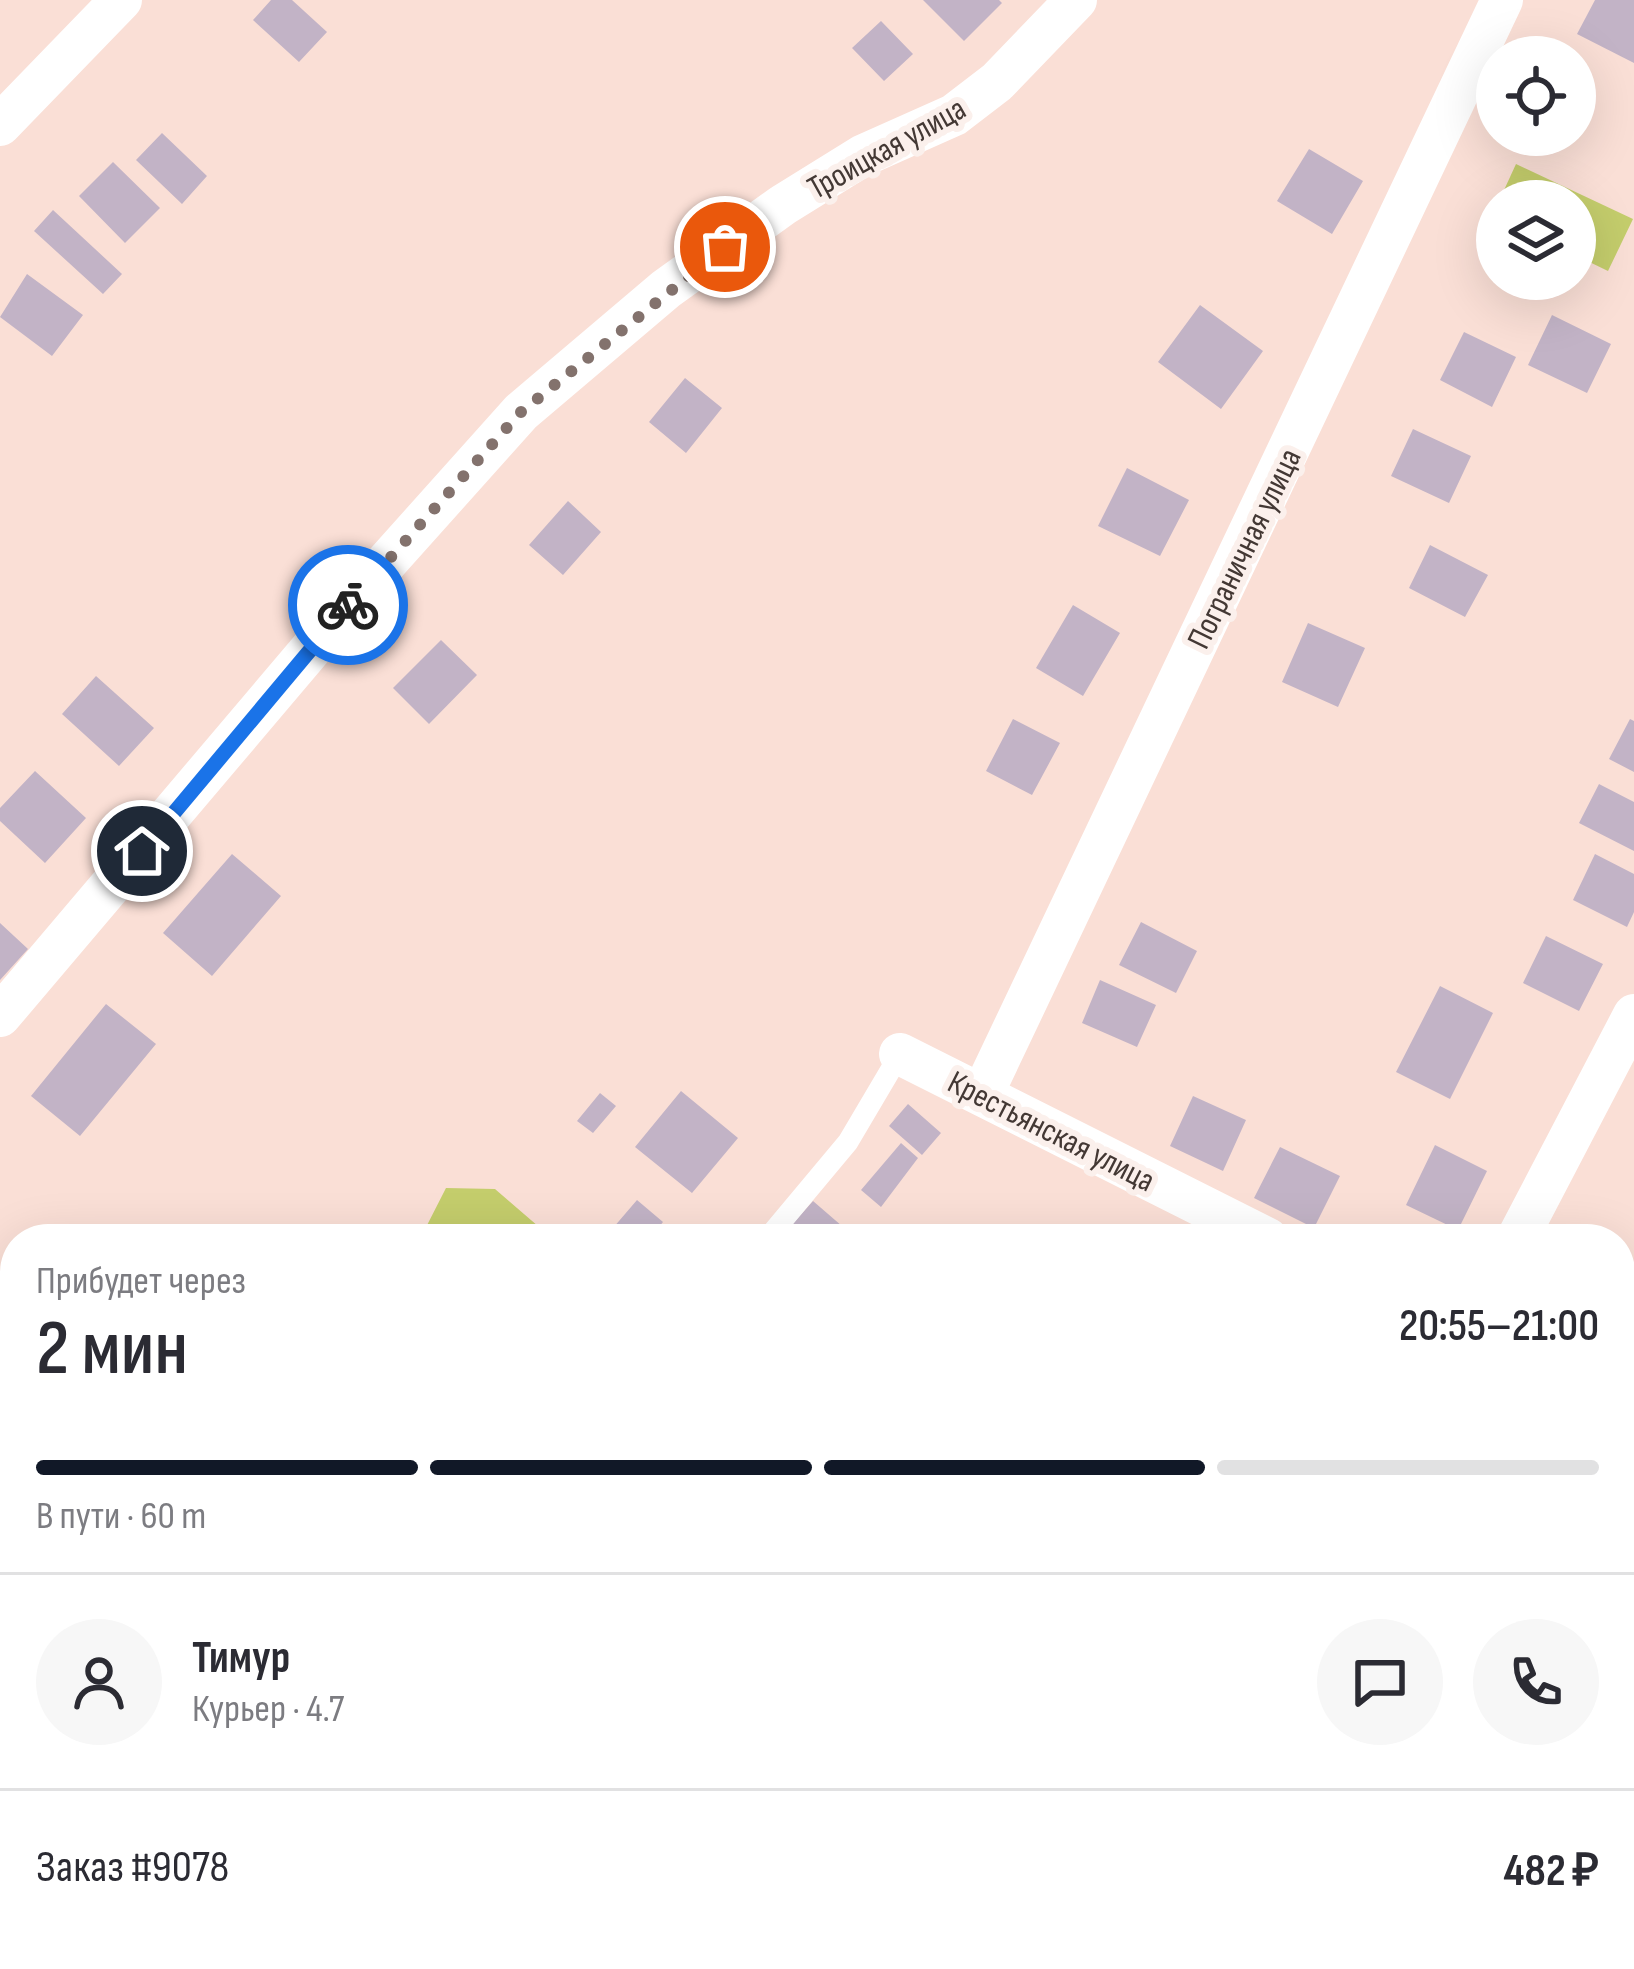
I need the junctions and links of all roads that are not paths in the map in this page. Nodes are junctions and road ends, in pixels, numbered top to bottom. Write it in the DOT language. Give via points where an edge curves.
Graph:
graph roads {
  1 [pos="121,0"];
  2 [pos="1076,0"];
  3 [pos="1502,0"];
  4 [pos="0,125"];
  5 [pos="1634,1015"];
  6 [pos="0,1016"];
  7 [pos="900,1054"];
  8 [pos="982,1095"];
  9 [pos="780,1224"];
  10 [pos="1238,1224"];
  11 [pos="1525,1224"];
  1 -- 4 [label="street"];
  2 -- 6 [label="street, Троицкая улица" via="954,115 862,156 783,205 667,289 521,412"];
  3 -- 8 [label="street, Пограничная улица"];
  5 -- 11 [label="street"];
  7 -- 8 [label="street, Крестьянская улица"];
  7 -- 9 [label="lane" via="848,1142"];
  8 -- 10 [label="street, Крестьянская улица"];
}
